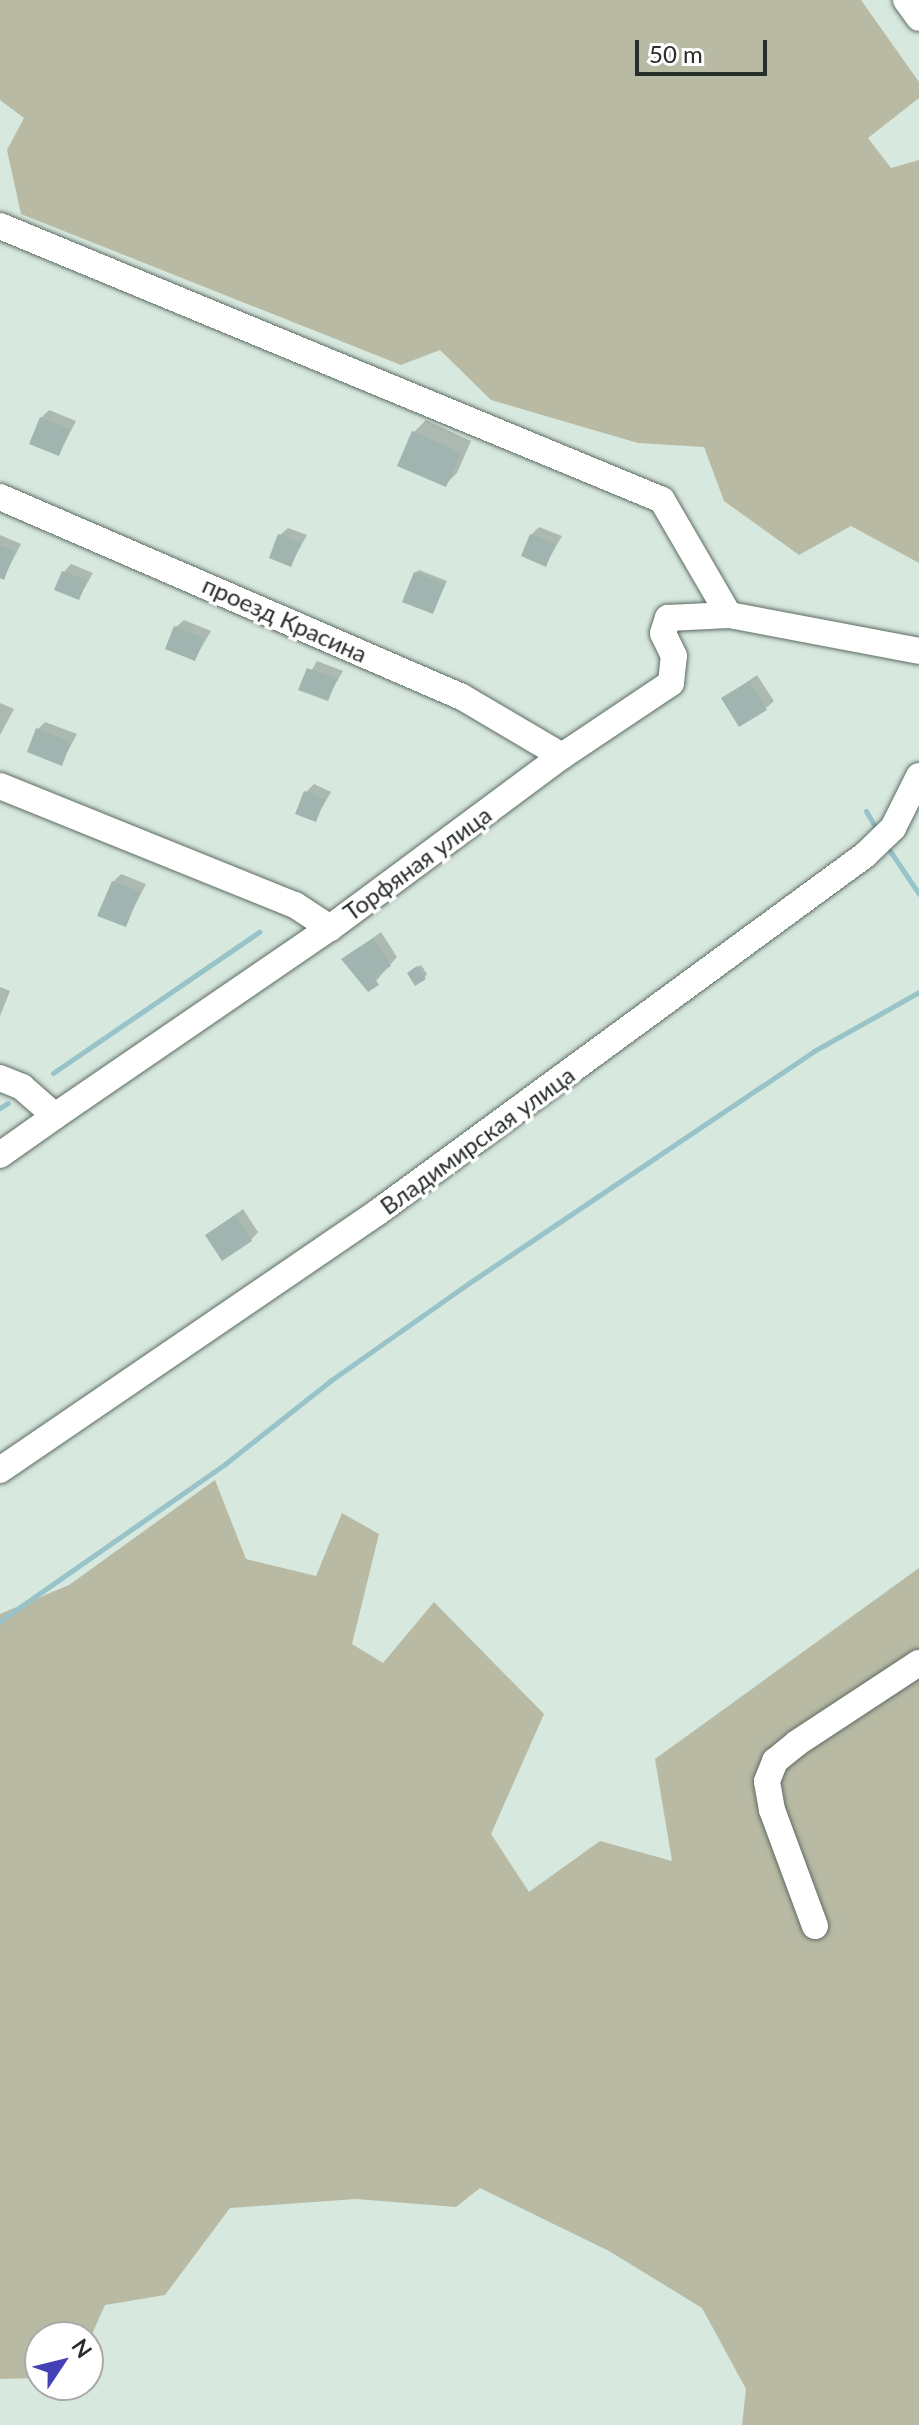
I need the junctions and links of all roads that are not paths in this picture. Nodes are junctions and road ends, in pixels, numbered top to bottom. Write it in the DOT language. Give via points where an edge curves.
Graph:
graph roads {
  1 [pos="906,0"];
  2 [pos="919,18"];
  3 [pos="0,226"];
  4 [pos="0,497"];
  5 [pos="729,615"];
  6 [pos="919,651"];
  7 [pos="562,756"];
  8 [pos="919,776"];
  9 [pos="0,786"];
  10 [pos="330,928"];
  11 [pos="0,1078"];
  12 [pos="55,1116"];
  13 [pos="0,1155"];
  14 [pos="0,1470"];
  15 [pos="919,1663"];
  16 [pos="815,1926"];
  1 -- 2 [label="street"];
  3 -- 5 [label="street" via="662,500"];
  4 -- 7 [label="street, проезд Красина" via="462,697"];
  5 -- 6 [label="street"];
  5 -- 7 [label="street, Торфяная улица" via="668,618 663,633 674,656 671,683"];
  7 -- 10 [label="street, Торфяная улица"];
  8 -- 14 [label="street, Владимирская улица" via="893,828 865,855 378,1212"];
  9 -- 10 [label="street" via="295,905"];
  10 -- 12 [label="street, Торфяная улица"];
  11 -- 12 [label="street" via="22,1087"];
  12 -- 13 [label="street, Торфяная улица"];
  15 -- 16 [label="street" via="797,1743 775,1761 767,1781 772,1810"];
}
